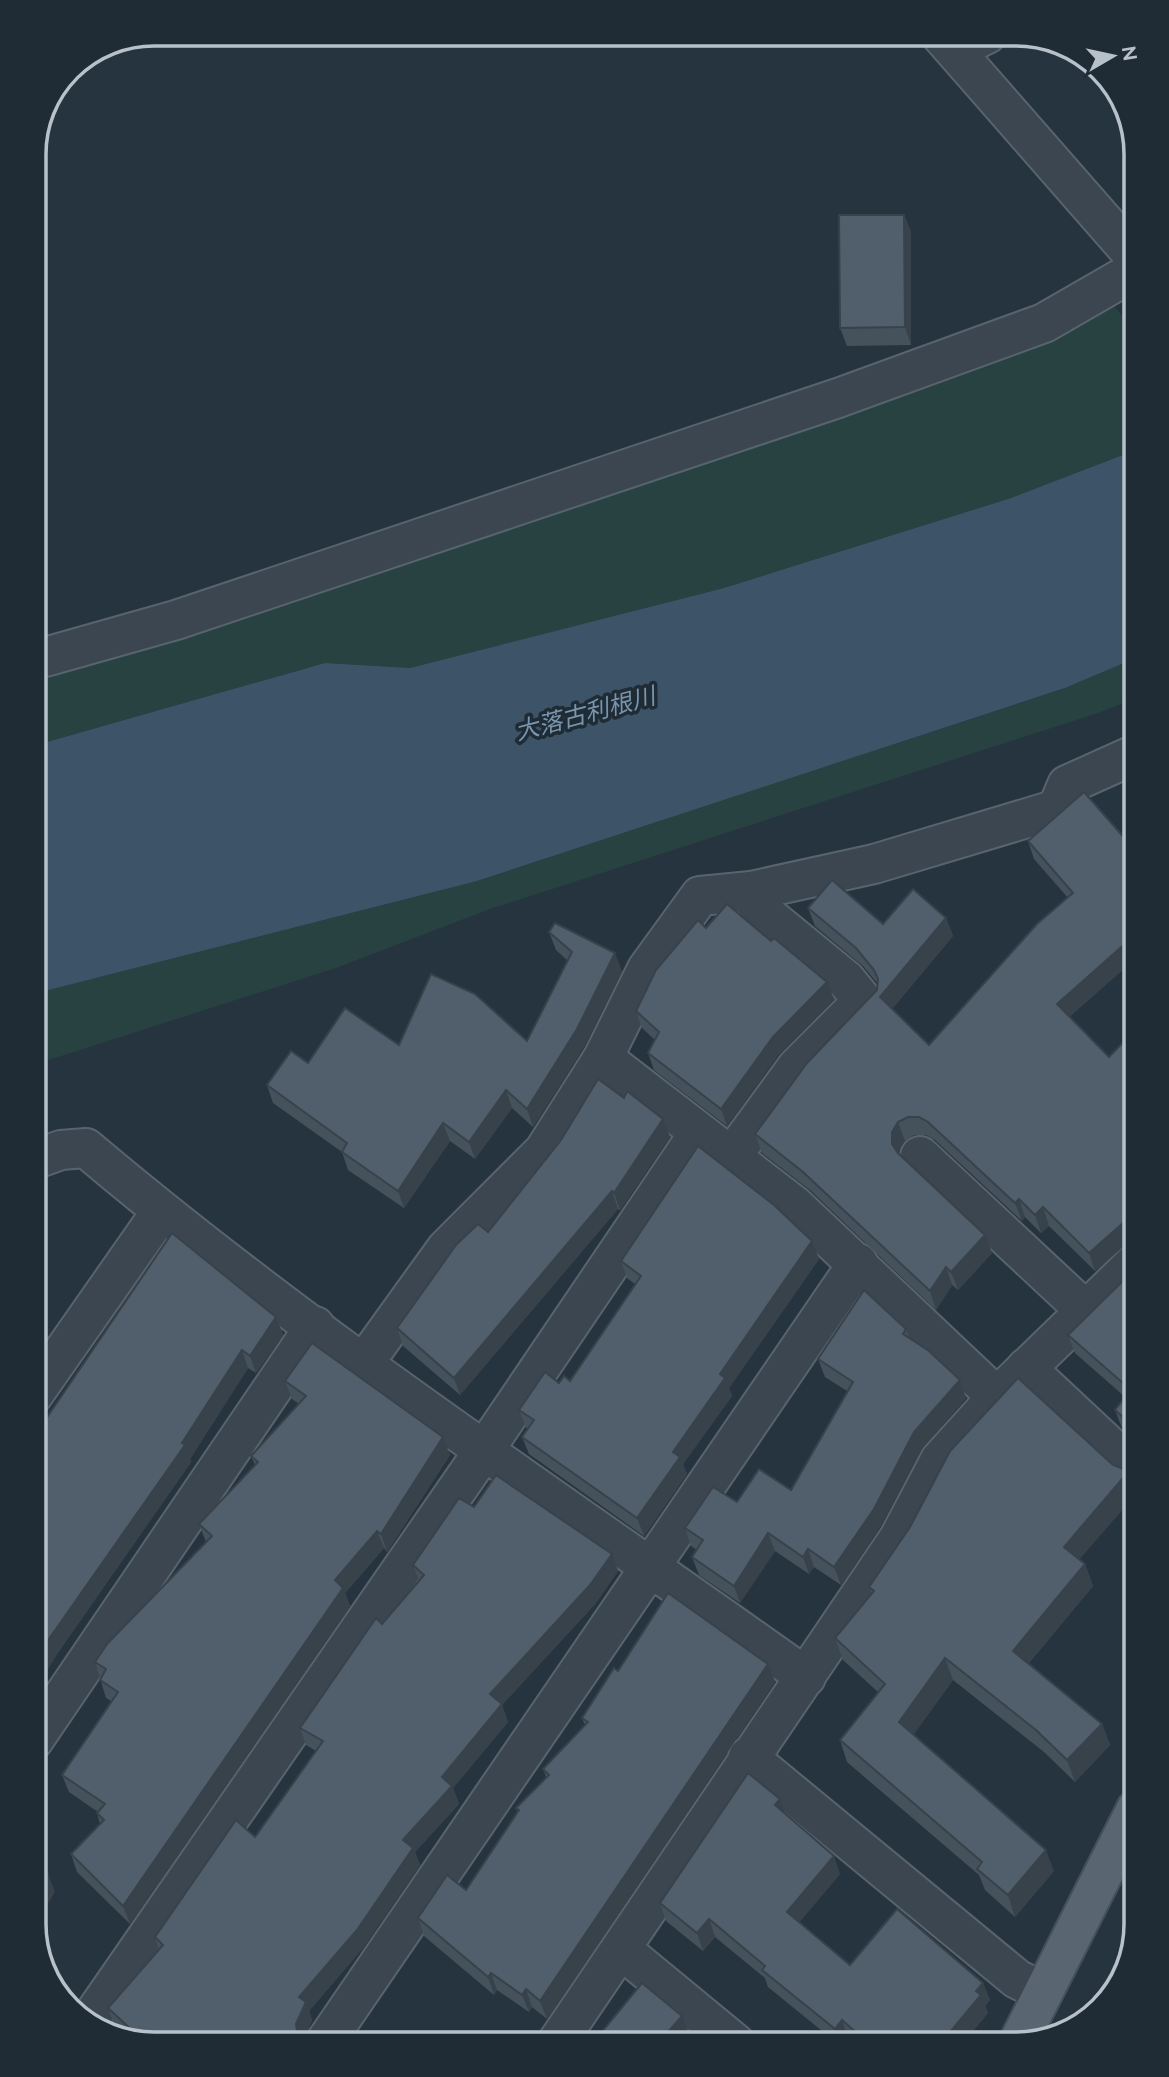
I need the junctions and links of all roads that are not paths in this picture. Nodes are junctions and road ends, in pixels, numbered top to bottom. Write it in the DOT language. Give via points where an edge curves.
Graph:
graph roads {
  1 [pos="967,46"];
  2 [pos="1124,243"];
  3 [pos="1124,277"];
  4 [pos="46,653"];
  5 [pos="1124,759"];
  6 [pos="751,891"];
  7 [pos="603,1058"];
  8 [pos="699,1133"];
  9 [pos="45,1156"];
  10 [pos="732,1156"];
  11 [pos="920,1156"];
  12 [pos="161,1212"];
  13 [pos="858,1263"];
  14 [pos="1124,1274"];
  15 [pos="1086,1311"];
  16 [pos="315,1326"];
  17 [pos="365,1363"];
  18 [pos="1026,1368"];
  19 [pos="45,1369"];
  20 [pos="997,1397"];
  21 [pos="485,1449"];
  22 [pos="1124,1460"];
  23 [pos="651,1566"];
  24 [pos="806,1677"];
  25 [pos="45,1723"];
  26 [pos="748,1757"];
  27 [pos="1124,1833"];
  28 [pos="622,1950"];
  29 [pos="1043,1992"];
  30 [pos="94,2014"];
  31 [pos="332,2031"];
  32 [pos="565,2031"];
  33 [pos="1024,2031"];
  34 [pos="721,2032"];
  1 -- 2 [label="street"];
  3 -- 4 [label="street" via="1044,323 888,380 176,620"];
  5 -- 6 [label="street" via="1067,785 1057,809 874,864"];
  6 -- 7 [label="street" via="700,897 647,969"];
  6 -- 10 [label="street" via="758,908 846,979 863,1000 797,1067"];
  7 -- 8 [label="street"];
  7 -- 17 [label="street" via="544,1151 446,1249"];
  8 -- 10 [label="street"];
  8 -- 21 [label="street"];
  9 -- 12 [label="street" via="86,1149"];
  10 -- 13 [label="street"];
  11 -- 15 [label="street"];
  12 -- 16 [label="street"];
  12 -- 19 [label="street"];
  13 -- 20 [label="street"];
  13 -- 23 [label="street"];
  14 -- 15 [label="street"];
  15 -- 18 [label="street"];
  16 -- 17 [label="street"];
  16 -- 25 [label="street"];
  17 -- 21 [label="street"];
  18 -- 20 [label="street"];
  18 -- 22 [label="street"];
  20 -- 24 [label="street" via="940,1460 899,1538"];
  21 -- 23 [label="street"];
  21 -- 30 [label="street"];
  23 -- 24 [label="street"];
  23 -- 31 [label="street"];
  24 -- 26 [label="street"];
  26 -- 28 [label="street"];
  26 -- 29 [label="street" via="1017,1979"];
  27 -- 29 [label="main road"];
  28 -- 32 [label="street"];
  28 -- 34 [label="street"];
  29 -- 33 [label="main road"];
}
